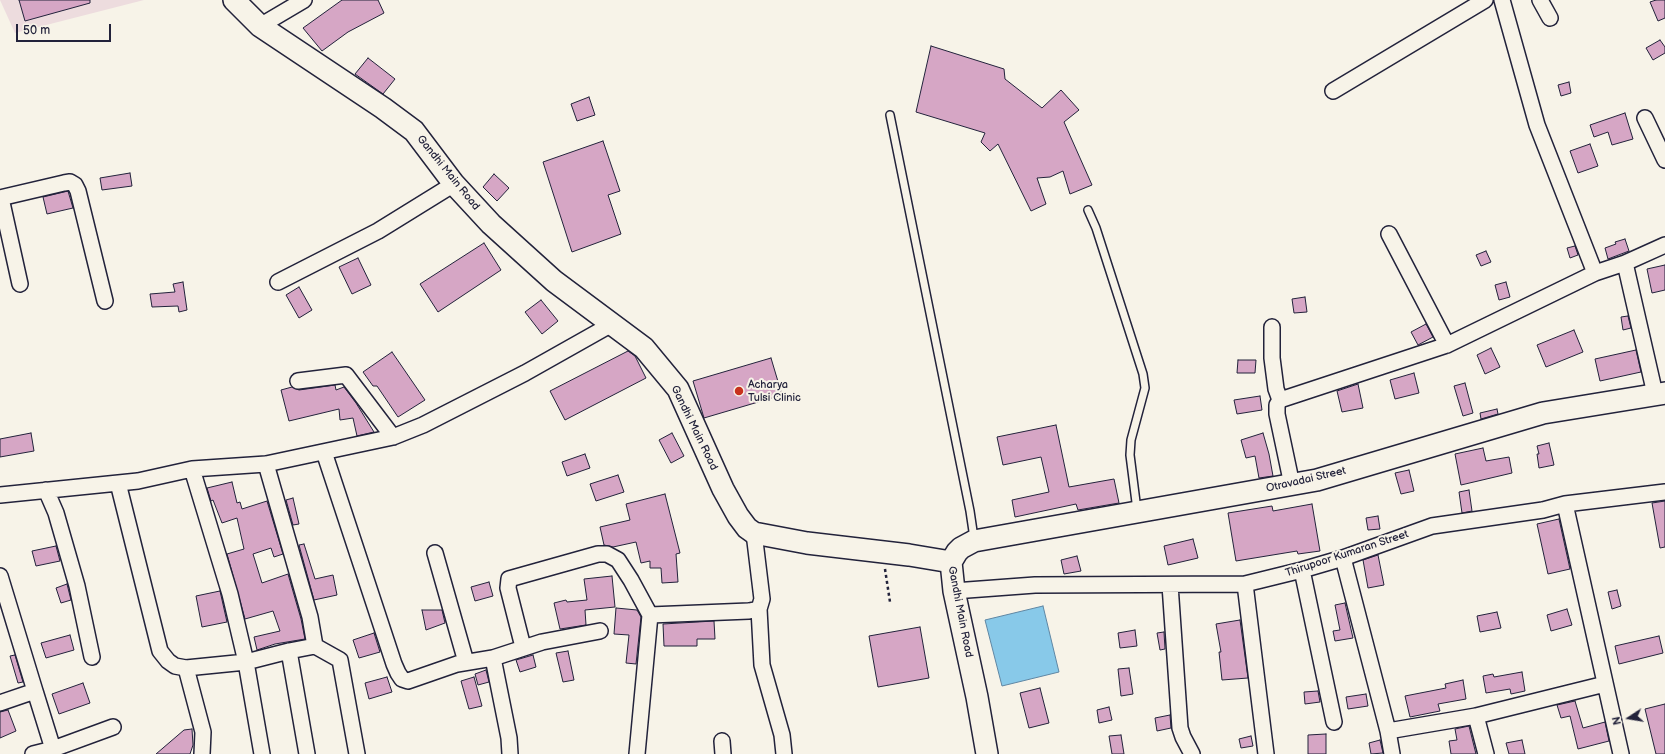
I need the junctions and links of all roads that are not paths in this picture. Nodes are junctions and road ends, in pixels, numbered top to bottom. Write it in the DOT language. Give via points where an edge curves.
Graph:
graph roads {
  1 [pos="234,0"];
  2 [pos="304,0"];
  3 [pos="1485,0"];
  4 [pos="1502,0"];
  5 [pos="1540,0"];
  6 [pos="1550,18"];
  7 [pos="260,26"];
  8 [pos="1333,91"];
  9 [pos="890,115"];
  10 [pos="1645,118"];
  11 [pos="1665,160"];
  12 [pos="454,184"];
  13 [pos="0,198"];
  14 [pos="1088,210"];
  15 [pos="1389,234"];
  16 [pos="1665,245"];
  17 [pos="1624,263"];
  18 [pos="1595,273"];
  19 [pos="278,282"];
  20 [pos="20,284"];
  21 [pos="105,301"];
  22 [pos="612,324"];
  23 [pos="1272,327"];
  24 [pos="1447,345"];
  25 [pos="298,381"];
  26 [pos="1660,394"];
  27 [pos="1280,400"];
  28 [pos="392,438"];
  29 [pos="324,452"];
  30 [pos="266,464"];
  31 [pos="192,469"];
  32 [pos="118,483"];
  33 [pos="1292,485"];
  34 [pos="46,490"];
  35 [pos="1665,492"];
  36 [pos="0,495"];
  37 [pos="1565,504"];
  38 [pos="1137,512"];
  39 [pos="754,533"];
  40 [pos="974,542"];
  41 [pos="435,553"];
  42 [pos="1343,558"];
  43 [pos="951,562"];
  44 [pos="1302,570"];
  45 [pos="0,576"];
  46 [pos="1245,584"];
  47 [pos="1170,585"];
  48 [pos="954,591"];
  49 [pos="5,608"];
  50 [pos="759,609"];
  51 [pos="650,615"];
  52 [pos="600,631"];
  53 [pos="315,646"];
  54 [pos="523,647"];
  55 [pos="288,651"];
  56 [pos="92,657"];
  57 [pos="493,658"];
  58 [pos="246,662"];
  59 [pos="466,662"];
  60 [pos="186,668"];
  61 [pos="1605,684"];
  62 [pos="35,691"];
  63 [pos="0,703"];
  64 [pos="1476,716"];
  65 [pos="1334,722"];
  66 [pos="113,727"];
  67 [pos="1388,731"];
  68 [pos="53,749"];
  69 [pos="33,754"];
  70 [pos="202,754"];
  71 [pos="262,754"];
  72 [pos="307,754"];
  73 [pos="357,754"];
  74 [pos="510,754"];
  75 [pos="637,754"];
  76 [pos="784,754"];
  77 [pos="987,754"];
  78 [pos="1192,754"];
  79 [pos="1266,754"];
  80 [pos="1392,754"];
  81 [pos="1486,754"];
  82 [pos="1621,754"];
  1 -- 7 [label="street, Gandhi Main Road"];
  2 -- 7 [label="street"];
  3 -- 8 [label="street"];
  4 -- 18 [label="street" via="1537,125"];
  5 -- 6 [label="street"];
  7 -- 12 [label="street, Gandhi Main Road" via="384,108 414,131"];
  9 -- 40 [label="lane" via="970,511"];
  10 -- 11 [label="street"];
  12 -- 19 [label="street" via="378,231"];
  12 -- 22 [label="street, Gandhi Main Road" via="491,224 554,281"];
  13 -- 20 [label="street"];
  13 -- 21 [label="street" via="64,183 70,182 75,185"];
  14 -- 38 [label="lane" via="1143,374 1145,388 1131,440 1130,455"];
  15 -- 24 [label="street"];
  16 -- 17 [label="street"];
  17 -- 18 [label="street"];
  17 -- 26 [label="street"];
  18 -- 24 [label="street"];
  22 -- 28 [label="street" via="525,373"];
  22 -- 39 [label="street, Gandhi Main Road" via="644,348 678,389 723,489 738,516"];
  23 -- 27 [label="street" via="1272,358"];
  24 -- 27 [label="street"];
  25 -- 28 [label="street" via="346,375"];
  26 -- 33 [label="street, Otravadai Street" via="1544,413 1317,480"];
  27 -- 33 [label="street" via="1277,414"];
  28 -- 29 [label="street"];
  29 -- 30 [label="street"];
  29 -- 59 [label="street" via="398,674 402,679 408,680"];
  30 -- 31 [label="street"];
  30 -- 53 [label="street" via="310,617"];
  31 -- 32 [label="street"];
  31 -- 58 [label="street" via="230,594"];
  32 -- 34 [label="street"];
  32 -- 60 [label="street" via="160,651 175,666"];
  33 -- 38 [label="street, Otravadai Street"];
  34 -- 36 [label="street"];
  34 -- 56 [label="street" via="56,513 77,586"];
  35 -- 37 [label="street, Thirupoor Kumaran Street"];
  37 -- 42 [label="street, Thirupoor Kumaran Street" via="1543,510 1432,526"];
  37 -- 61 [label="street"];
  38 -- 40 [label="street, Otravadai Street"];
  39 -- 43 [label="street, Gandhi Main Road" via="807,543"];
  39 -- 50 [label="street" via="762,599"];
  40 -- 43 [label="street, Otravadai Street" via="957,552"];
  41 -- 59 [label="street"];
  42 -- 44 [label="street, Thirupoor Kumaran Street"];
  42 -- 67 [label="street"];
  43 -- 48 [label="street, Gandhi Main Road"];
  44 -- 46 [label="street, Thirupoor Kumaran Street"];
  44 -- 65 [label="street"];
  45 -- 49 [label="street"];
  46 -- 47 [label="street, Thirupoor Kumaran Street"];
  46 -- 79 [label="street"];
  47 -- 48 [label="street, Thirupoor Kumaran Street" via="1035,585"];
  47 -- 78 [label="street" via="1180,728"];
  48 -- 77 [label="street, Gandhi Main Road"];
  49 -- 62 [label="street"];
  50 -- 51 [label="street"];
  50 -- 76 [label="street" via="762,666 782,735"];
  51 -- 54 [label="street" via="618,560 607,554 598,554 509,579 508,588"];
  51 -- 75 [label="street"];
  52 -- 54 [label="street"];
  53 -- 55 [label="street"];
  53 -- 73 [label="street" via="340,660"];
  54 -- 57 [label="street"];
  55 -- 58 [label="street"];
  55 -- 72 [label="street"];
  57 -- 59 [label="street"];
  57 -- 74 [label="street"];
  58 -- 60 [label="street"];
  58 -- 71 [label="street"];
  60 -- 70 [label="street" via="202,732"];
  61 -- 64 [label="street"];
  61 -- 82 [label="street"];
  62 -- 63 [label="street"];
  62 -- 68 [label="street"];
  64 -- 67 [label="street"];
  64 -- 81 [label="street"];
  66 -- 68 [label="street"];
  67 -- 80 [label="street"];
  68 -- 69 [label="street"];
}
